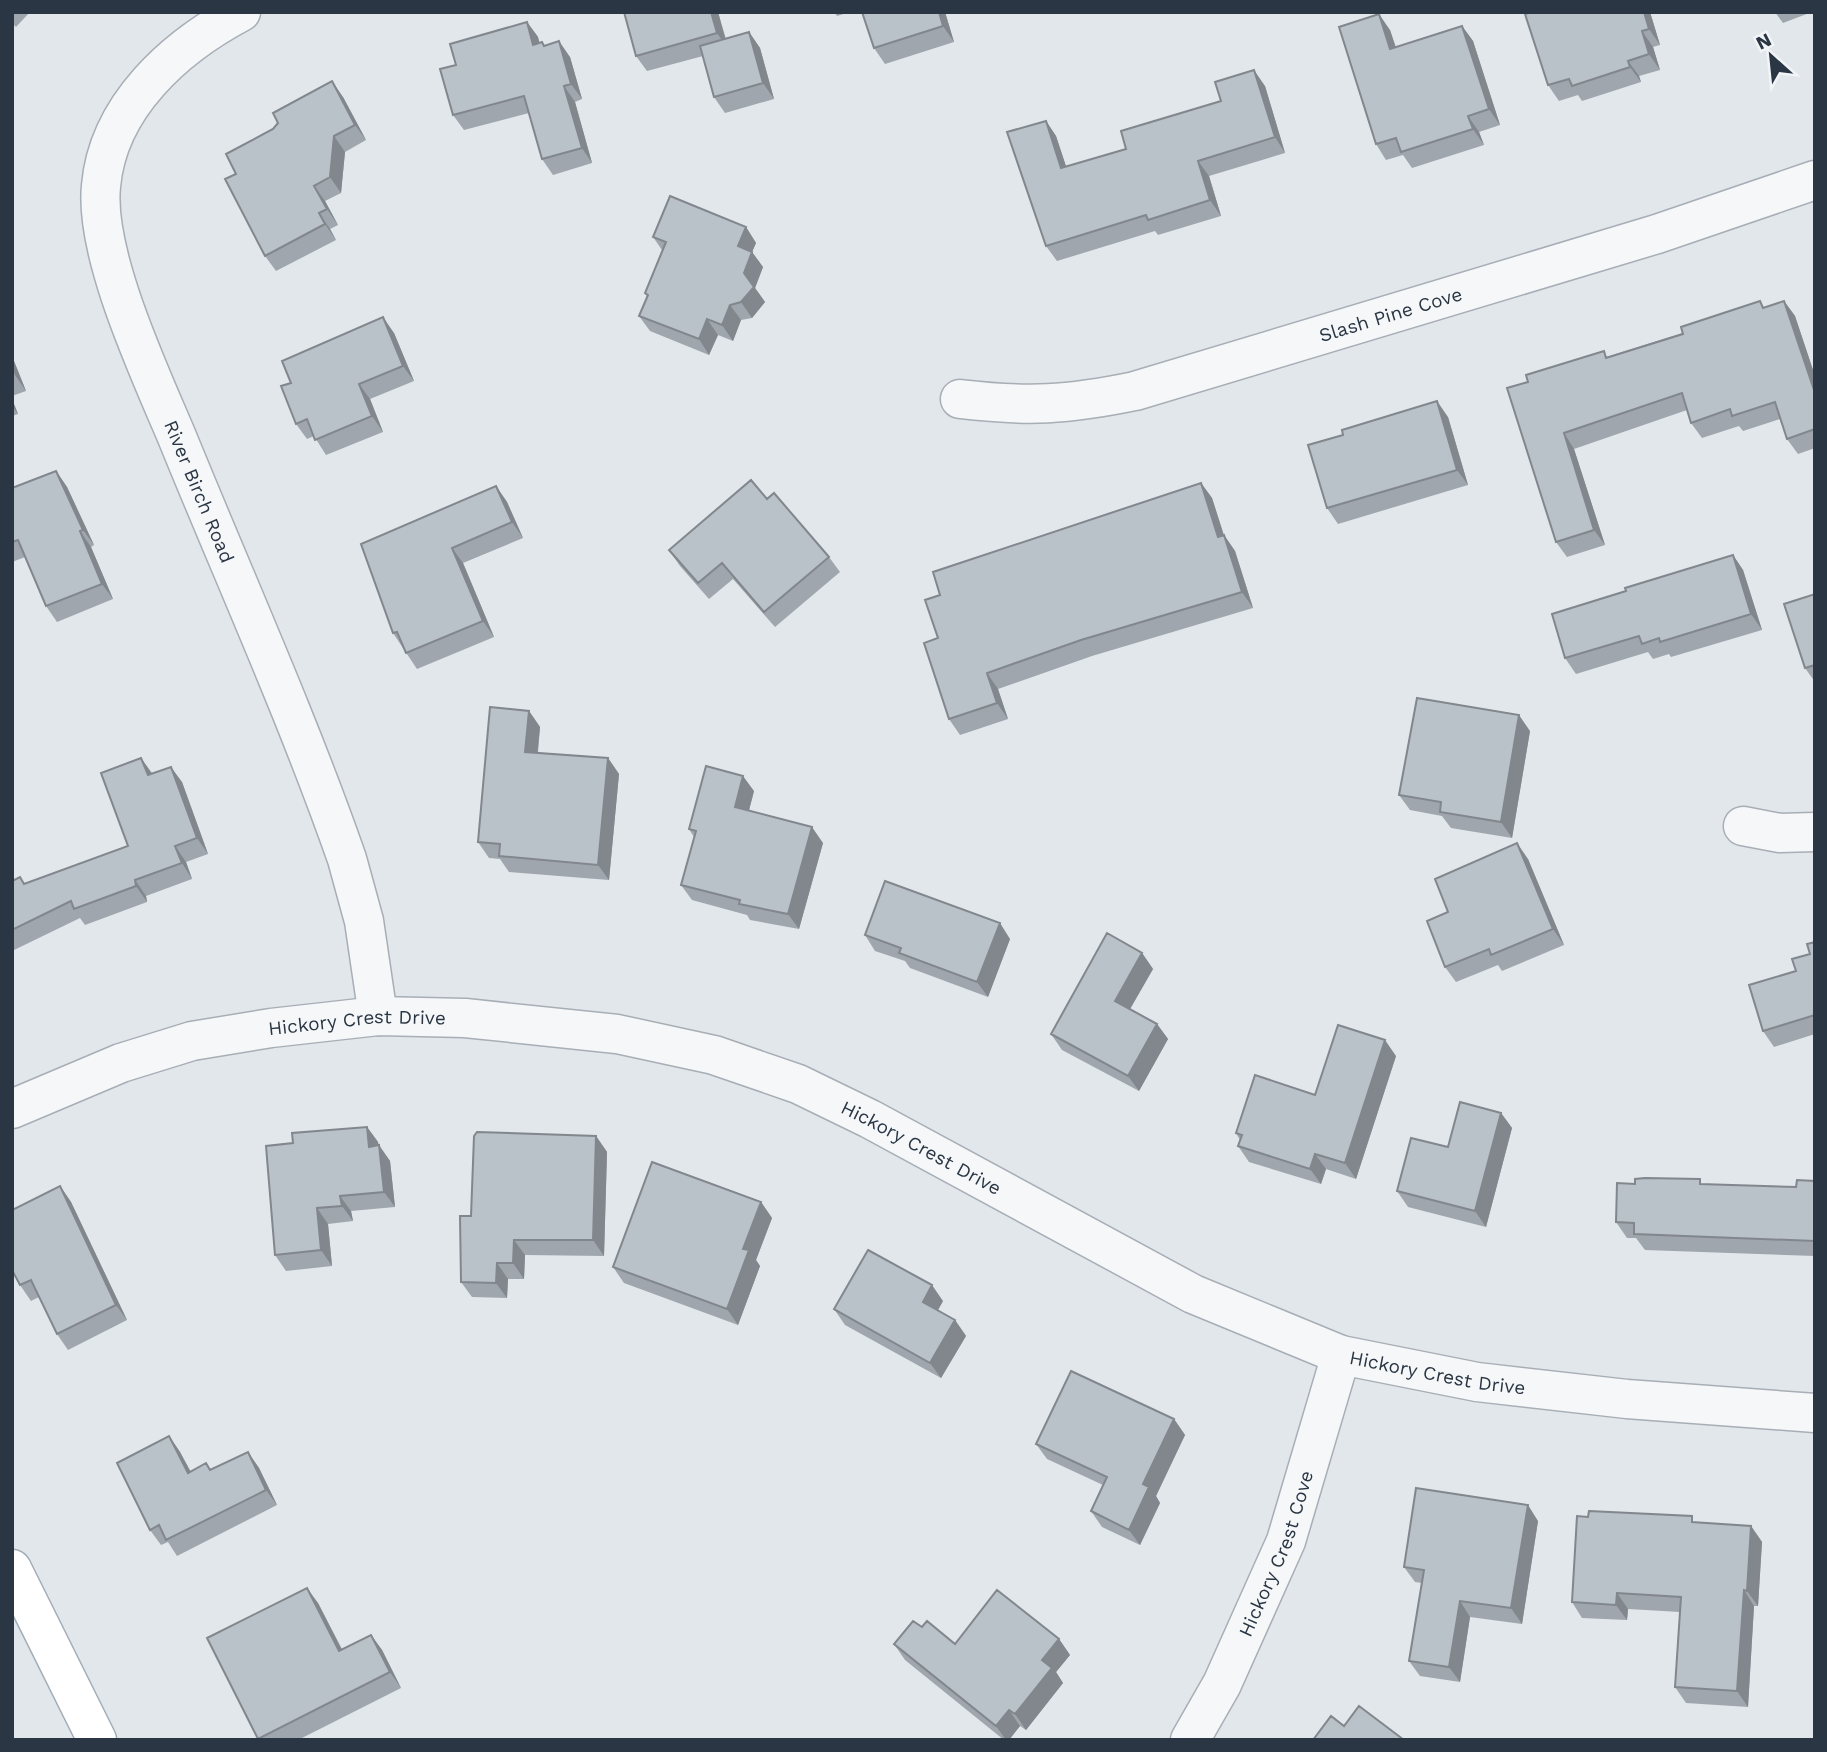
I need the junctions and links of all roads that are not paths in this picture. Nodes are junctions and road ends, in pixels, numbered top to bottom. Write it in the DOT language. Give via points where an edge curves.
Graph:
graph roads {
  1 [pos="241,12"];
  2 [pos="1815,180"];
  3 [pos="960,399"];
  4 [pos="1743,826"];
  5 [pos="1815,832"];
  6 [pos="378,1016"];
  7 [pos="12,1109"];
  8 [pos="1341,1355"];
  9 [pos="1815,1413"];
  10 [pos="12,1569"];
  11 [pos="97,1740"];
  12 [pos="1190,1740"];
  1 -- 6 [label="street, River Birch Road" via="204,32 164,64 132,105 111,145 101,186 104,226 132,327 347,859 364,921"];
  2 -- 3 [label="street, Slash Pine Cove" via="1657,234 1135,391 1077,403 1023,406"];
  4 -- 5 [label="street" via="1780,833"];
  6 -- 7 [label="street, Hickory Crest Drive" via="192,1041 121,1063"];
  6 -- 8 [label="street, Hickory Crest Drive" via="465,1018 617,1034 756,1068 858,1112 1193,1294"];
  8 -- 9 [label="street, Hickory Crest Drive" via="1477,1382"];
  8 -- 12 [label="street, Hickory Crest Cove" via="1286,1541 1222,1684"];
  10 -- 11 [label="main road"];
}
